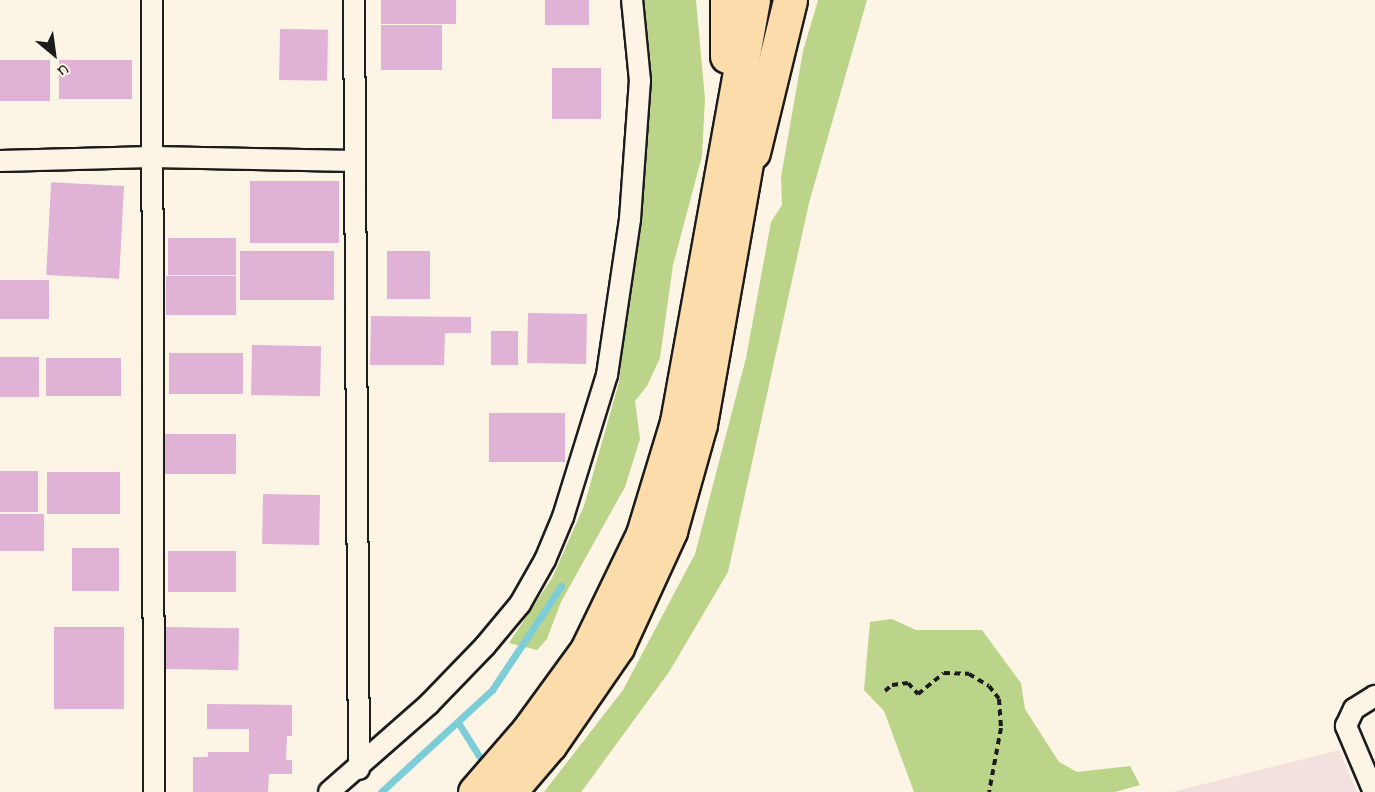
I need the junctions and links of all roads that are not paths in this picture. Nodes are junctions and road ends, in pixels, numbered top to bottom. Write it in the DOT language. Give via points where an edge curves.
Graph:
graph roads {
  1 [pos="152,0"];
  2 [pos="354,0"];
  3 [pos="632,0"];
  4 [pos="727,0"];
  5 [pos="753,0"];
  6 [pos="770,0"];
  7 [pos="790,0"];
  8 [pos="152,157"];
  9 [pos="0,160"];
  10 [pos="354,161"];
  11 [pos="724,163"];
  12 [pos="744,191"];
  13 [pos="1375,696"];
  14 [pos="359,769"];
  15 [pos="153,792"];
  16 [pos="329,792"];
  17 [pos="475,792"];
  18 [pos="509,792"];
  19 [pos="1374,792"];
  1 -- 8 [label="street"];
  2 -- 10 [label="street"];
  3 -- 14 [label="street" via="640,81 630,219 607,375 564,517 520,604 485,646"];
  4 -- 11 [label="highway"];
  5 -- 11 [label="highway"];
  6 -- 12 [label="highway"];
  7 -- 12 [label="highway"];
  8 -- 9 [label="street"];
  8 -- 10 [label="street"];
  8 -- 15 [label="street"];
  10 -- 14 [label="street"];
  11 -- 17 [label="highway" via="677,422 643,534 620,589 587,650 528,731"];
  12 -- 18 [label="highway" via="700,424 670,531 617,647 550,744"];
  13 -- 19 [label="street" via="1354,709 1346,726"];
  14 -- 16 [label="street"];
}
